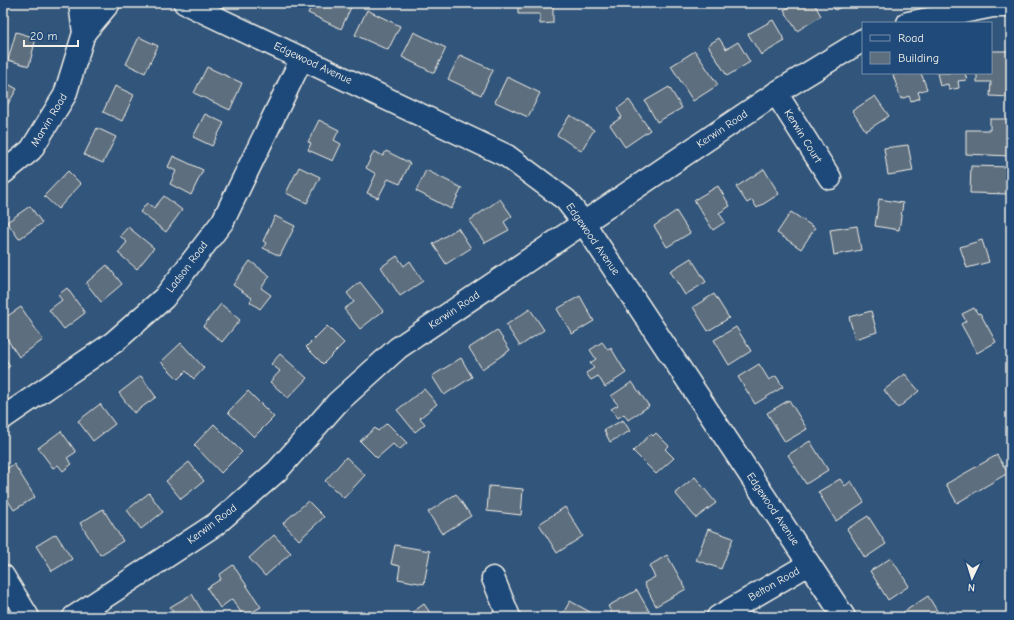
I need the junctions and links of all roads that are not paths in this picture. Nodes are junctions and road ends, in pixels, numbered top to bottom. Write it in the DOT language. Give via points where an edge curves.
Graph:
graph roads {
  1 [pos="80,3"];
  2 [pos="109,3"];
  3 [pos="185,3"];
  4 [pos="1011,6"];
  5 [pos="913,22"];
  6 [pos="84,32"];
  7 [pos="862,41"];
  8 [pos="302,58"];
  9 [pos="776,93"];
  10 [pos="3,173"];
  11 [pos="830,178"];
  12 [pos="583,222"];
  13 [pos="3,418"];
  14 [pos="809,564"];
  15 [pos="3,576"];
  16 [pos="493,578"];
  17 [pos="28,617"];
  18 [pos="74,617"];
  19 [pos="509,617"];
  20 [pos="718,617"];
  21 [pos="844,617"];
  1 -- 6 [label="street, Marvin Road"];
  2 -- 6 [label="street, Marvin Road"];
  3 -- 8 [label="street, Edgewood Avenue"];
  4 -- 5 [label="street" via="993,6"];
  6 -- 10 [label="street, Marvin Road" via="65,95 31,150"];
  7 -- 9 [label="street, Kerwin Road"];
  8 -- 12 [label="street, Edgewood Avenue" via="506,156 566,200"];
  8 -- 13 [label="street, Ladson Road" via="223,221 164,298 114,342"];
  9 -- 11 [label="street, Kerwin Court"];
  9 -- 12 [label="street, Kerwin Road"];
  12 -- 14 [label="street, Edgewood Avenue"];
  12 -- 18 [label="street, Kerwin Road" via="398,348 337,403 277,471 216,524"];
  14 -- 20 [label="street, Belton Road"];
  14 -- 21 [label="street, Edgewood Avenue"];
  15 -- 17 [label="street"];
  16 -- 19 [label="street"];
}
